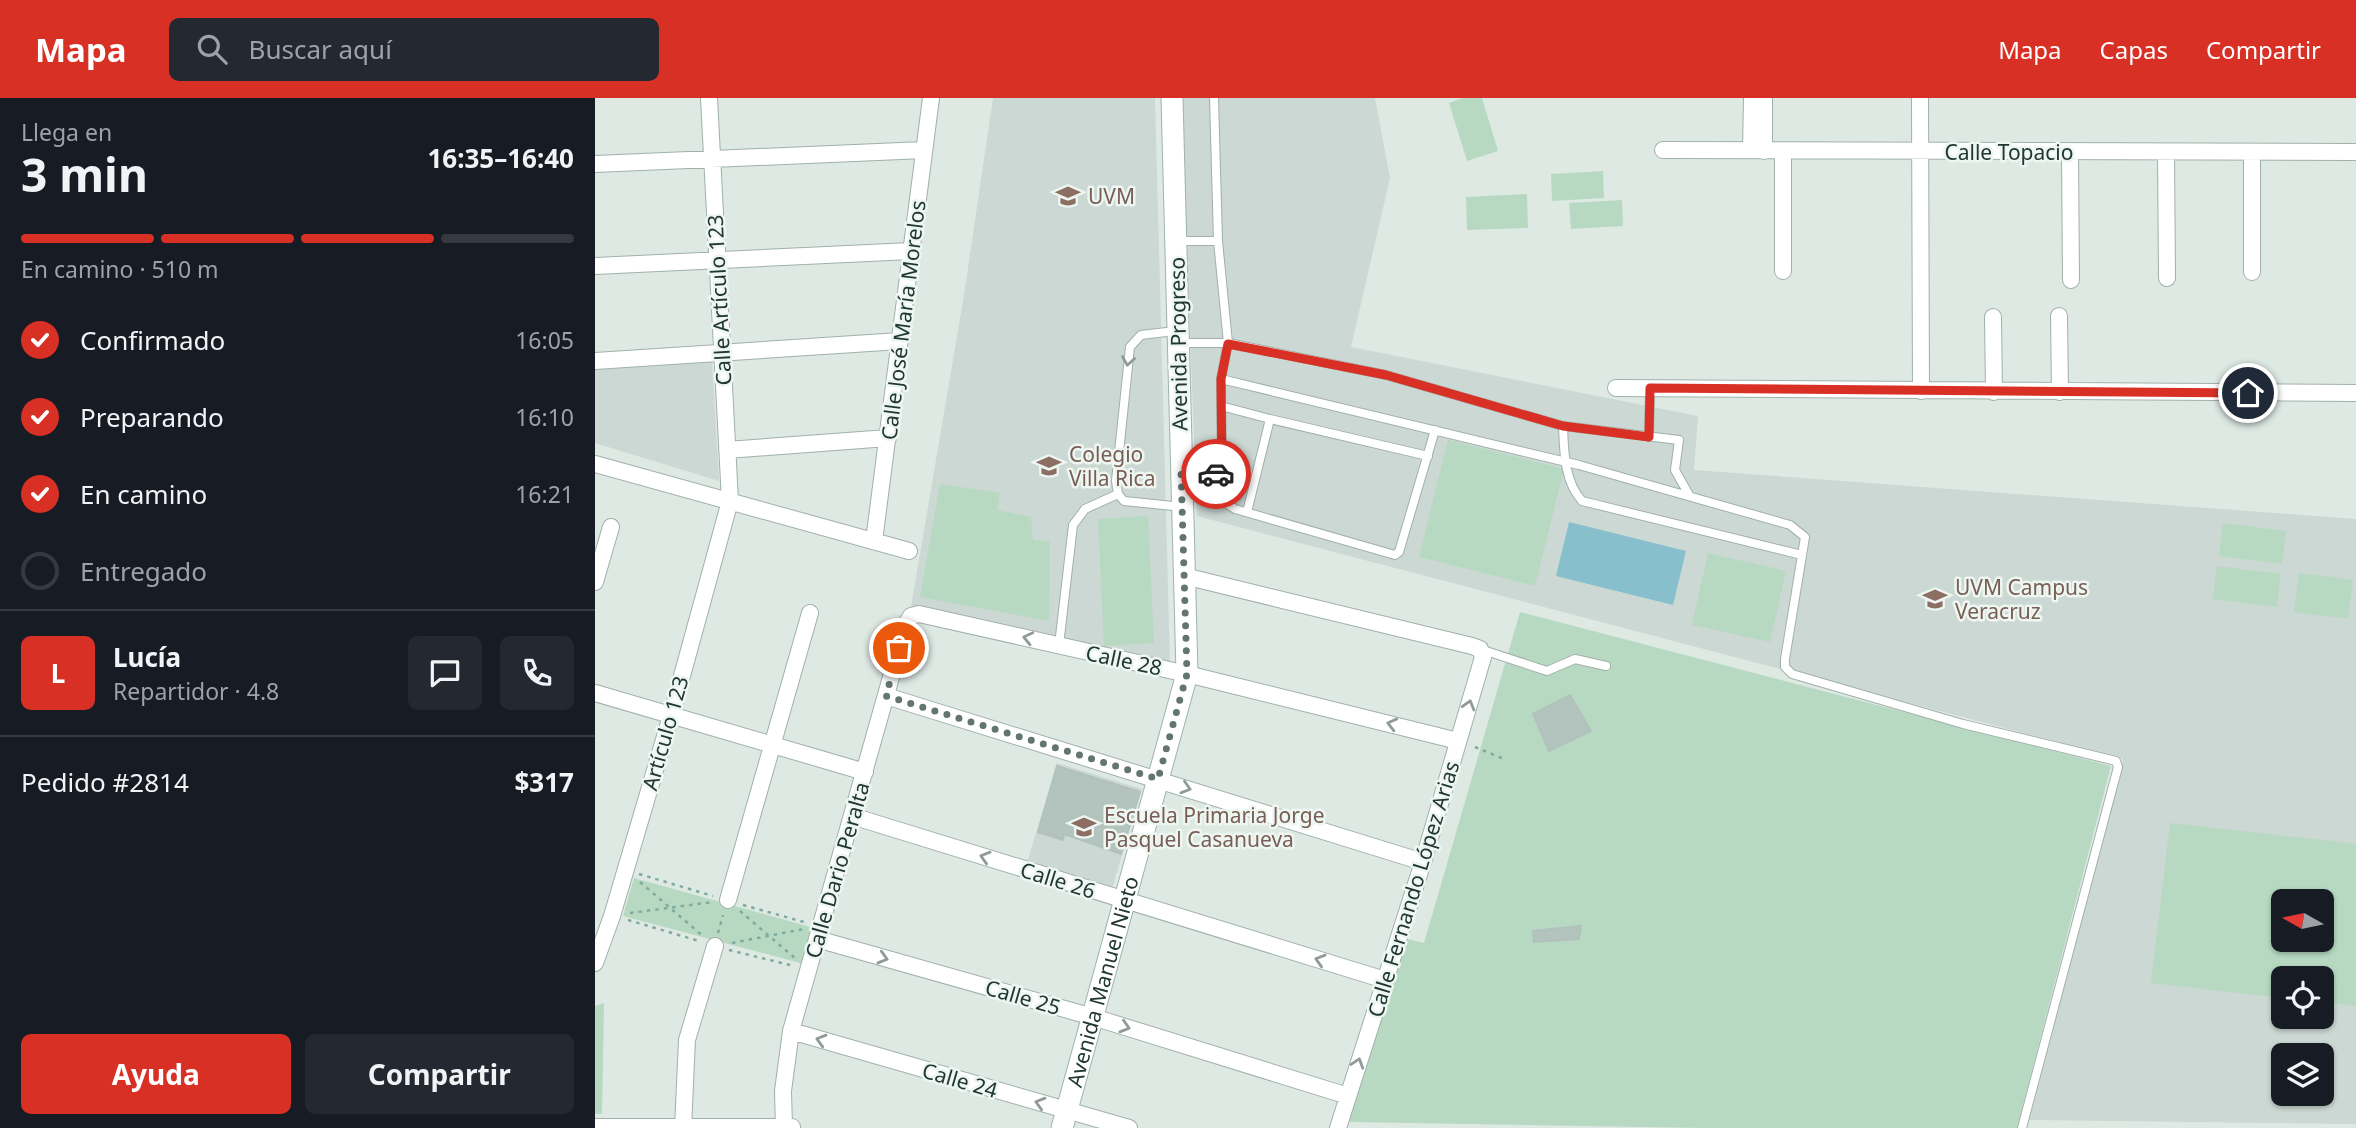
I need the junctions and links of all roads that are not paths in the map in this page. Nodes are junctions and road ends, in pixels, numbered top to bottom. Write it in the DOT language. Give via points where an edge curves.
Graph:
graph roads {
  1 [pos="709,98"];
  2 [pos="931,98"];
  3 [pos="1172,98"];
  4 [pos="1214,98"];
  5 [pos="1752,98"];
  6 [pos="1764,98"];
  7 [pos="1920,98"];
  8 [pos="924,150"];
  9 [pos="1663,150"];
  10 [pos="1758,151"];
  11 [pos="1783,151"];
  12 [pos="1921,152"];
  13 [pos="2252,152"];
  14 [pos="2356,152"];
  15 [pos="2070,153"];
  16 [pos="2166,153"];
  17 [pos="712,159"];
  18 [pos="595,164"];
  19 [pos="1176,240"];
  20 [pos="1218,241"];
  21 [pos="911,251"];
  22 [pos="717,260"];
  23 [pos="595,266"];
  24 [pos="1783,271"];
  25 [pos="2252,272"];
  26 [pos="2167,278"];
  27 [pos="2071,280"];
  28 [pos="2059,316"];
  29 [pos="1993,317"];
  30 [pos="1178,337"];
  31 [pos="900,341"];
  32 [pos="1228,344"];
  33 [pos="722,353"];
  34 [pos="595,361"];
  35 [pos="1221,379"];
  36 [pos="1616,388"];
  37 [pos="1650,388"];
  38 [pos="1921,391"];
  39 [pos="1994,392"];
  40 [pos="2060,392"];
  41 [pos="2356,393"];
  42 [pos="1221,407"];
  43 [pos="1270,419"];
  44 [pos="1563,426"];
  45 [pos="1435,430"];
  46 [pos="1649,437"];
  47 [pos="888,438"];
  48 [pos="727,450"];
  49 [pos="1427,456"];
  50 [pos="1565,462"];
  51 [pos="595,464"];
  52 [pos="1181,470"];
  53 [pos="1222,475"];
  54 [pos="1118,494"];
  55 [pos="1689,495"];
  56 [pos="730,501"];
  57 [pos="1183,507"];
  58 [pos="1247,512"];
  59 [pos="611,527"];
  60 [pos="874,541"];
  61 [pos="909,551"];
  62 [pos="1802,555"];
  63 [pos="1185,576"];
  64 [pos="595,582"];
  65 [pos="810,614"];
  66 [pos="911,616"];
  67 [pos="1059,645"];
  68 [pos="1480,649"];
  69 [pos="1606,666"];
  70 [pos="1187,674"];
  71 [pos="595,693"];
  72 [pos="886,696"];
  73 [pos="671,716"];
  74 [pos="1458,741"];
  75 [pos="772,745"];
  76 [pos="865,772"];
  77 [pos="1158,779"];
  78 [pos="852,816"];
  79 [pos="1423,862"];
  80 [pos="728,900"];
  81 [pos="1125,901"];
  82 [pos="819,933"];
  83 [pos="715,946"];
  84 [pos="595,963"];
  85 [pos="1385,980"];
  86 [pos="1093,1017"];
  87 [pos="791,1031"];
  88 [pos="1348,1096"];
  89 [pos="1065,1119"];
  90 [pos="595,1127"];
  91 [pos="683,1127"];
  92 [pos="788,1127"];
  93 [pos="1129,1128"];
  94 [pos="1338,1128"];
  95 [pos="2022,1128"];
  1 -- 17 [label="street, Calle Artículo 123"];
  2 -- 8 [label="street, Calle José María Morelos"];
  3 -- 19 [label="street, Avenida Progreso"];
  4 -- 20 [label="lane"];
  5 -- 10 [label="street"];
  6 -- 10 [label="street"];
  7 -- 12 [label="street"];
  8 -- 17 [label="street"];
  8 -- 21 [label="street, Calle José María Morelos"];
  9 -- 10 [label="street, Calle Topacio"];
  10 -- 11 [label="street, Calle Topacio"];
  11 -- 12 [label="street, Calle Topacio"];
  11 -- 24 [label="street"];
  12 -- 15 [label="street, Calle Topacio"];
  12 -- 38 [label="street"];
  13 -- 14 [label="street, Calle Topacio"];
  13 -- 16 [label="street, Calle Topacio"];
  13 -- 25 [label="street"];
  15 -- 16 [label="street, Calle Topacio"];
  15 -- 27 [label="street"];
  16 -- 26 [label="street"];
  17 -- 18 [label="street"];
  17 -- 22 [label="street, Calle Artículo 123"];
  19 -- 20 [label="lane"];
  19 -- 30 [label="street, Avenida Progreso"];
  20 -- 32 [label="lane"];
  21 -- 22 [label="street"];
  21 -- 31 [label="street, Calle José María Morelos"];
  22 -- 23 [label="street"];
  22 -- 33 [label="street, Calle Artículo 123"];
  28 -- 40 [label="street"];
  29 -- 39 [label="street"];
  30 -- 32 [label="lane"];
  30 -- 52 [label="street, Avenida Progreso"];
  30 -- 54 [label="lane, one-way" via="1141,335 1130,347"];
  31 -- 33 [label="street"];
  31 -- 47 [label="street, Calle José María Morelos"];
  32 -- 35 [label="lane"];
  32 -- 44 [label="lane" via="1386,375"];
  33 -- 34 [label="street"];
  33 -- 48 [label="street, Calle Artículo 123"];
  35 -- 42 [label="lane"];
  35 -- 45 [label="lane"];
  36 -- 37 [label="street"];
  37 -- 38 [label="street"];
  37 -- 46 [label="lane"];
  38 -- 39 [label="street"];
  39 -- 40 [label="street"];
  40 -- 41 [label="street"];
  42 -- 43 [label="lane"];
  42 -- 53 [label="lane"];
  43 -- 49 [label="lane"];
  43 -- 58 [label="lane"];
  44 -- 46 [label="lane"];
  44 -- 50 [label="lane"];
  45 -- 49 [label="lane"];
  45 -- 50 [label="lane"];
  46 -- 55 [label="lane" via="1679,440 1675,470"];
  47 -- 48 [label="street"];
  47 -- 60 [label="street, Calle José María Morelos"];
  48 -- 56 [label="street, Calle Artículo 123"];
  49 -- 58 [label="lane" via="1395,555"];
  50 -- 55 [label="lane"];
  50 -- 62 [label="lane" via="1582,501"];
  51 -- 56 [label="street"];
  52 -- 53 [label="lane"];
  52 -- 57 [label="street, Avenida Progreso"];
  53 -- 58 [label="lane" via="1226,503"];
  54 -- 57 [label="lane" via="1124,501"];
  54 -- 67 [label="lane" via="1085,509 1073,525"];
  55 -- 62 [label="lane" via="1790,525 1805,537"];
  56 -- 60 [label="street"];
  56 -- 73 [label="street, Artículo 123"];
  57 -- 63 [label="street, Avenida Progreso"];
  59 -- 64 [label="street"];
  60 -- 61 [label="street"];
  62 -- 95 [label="lane" via="1784,659 1792,674 2118,763"];
  63 -- 68 [label="street"];
  63 -- 70 [label="street, Avenida Progreso"];
  65 -- 75 [label="street"];
  67 -- 66 [label="street, Calle 28, one-way" via="919,614"];
  66 -- 72 [label="street, Calle Dario Peralta"];
  67 -- 70 [label="street, Calle 28"];
  68 -- 69 [label="lane" via="1547,671 1575,659"];
  74 -- 68 [label="street, Calle Fernando López Arias, one-way" via="1483,657"];
  74 -- 70 [label="street, Calle 28, one-way"];
  70 -- 77 [label="street, Avenida Manuel Nieto"];
  71 -- 73 [label="street"];
  72 -- 76 [label="street, Calle Dario Peralta"];
  72 -- 77 [label="street"];
  73 -- 75 [label="street"];
  73 -- 84 [label="street, Artículo 123"];
  74 -- 79 [label="street, Calle Fernando López Arias"];
  75 -- 76 [label="street"];
  75 -- 80 [label="street"];
  76 -- 78 [label="street, Calle Dario Peralta"];
  77 -- 79 [label="street, one-way"];
  77 -- 81 [label="street, Avenida Manuel Nieto"];
  81 -- 78 [label="street, Calle 26, one-way"];
  78 -- 82 [label="street, Calle Dario Peralta"];
  79 -- 85 [label="street, Calle Fernando López Arias"];
  85 -- 81 [label="street, Calle 26, one-way"];
  81 -- 86 [label="street, Avenida Manuel Nieto"];
  82 -- 86 [label="street, Calle 25, one-way"];
  82 -- 87 [label="street, Calle Dario Peralta"];
  83 -- 91 [label="street" via="687,1040"];
  88 -- 85 [label="street, Calle Fernando López Arias, one-way"];
  86 -- 88 [label="street, Calle 25, one-way"];
  86 -- 89 [label="street, Avenida Manuel Nieto"];
  89 -- 87 [label="street, Calle 24, one-way"];
  87 -- 92 [label="street, Calle Dario Peralta" via="783,1091"];
  88 -- 94 [label="street, Calle Fernando López Arias"];
  89 -- 93 [label="street, Calle 24"];
  90 -- 91 [label="street"];
  91 -- 92 [label="street"];
}
